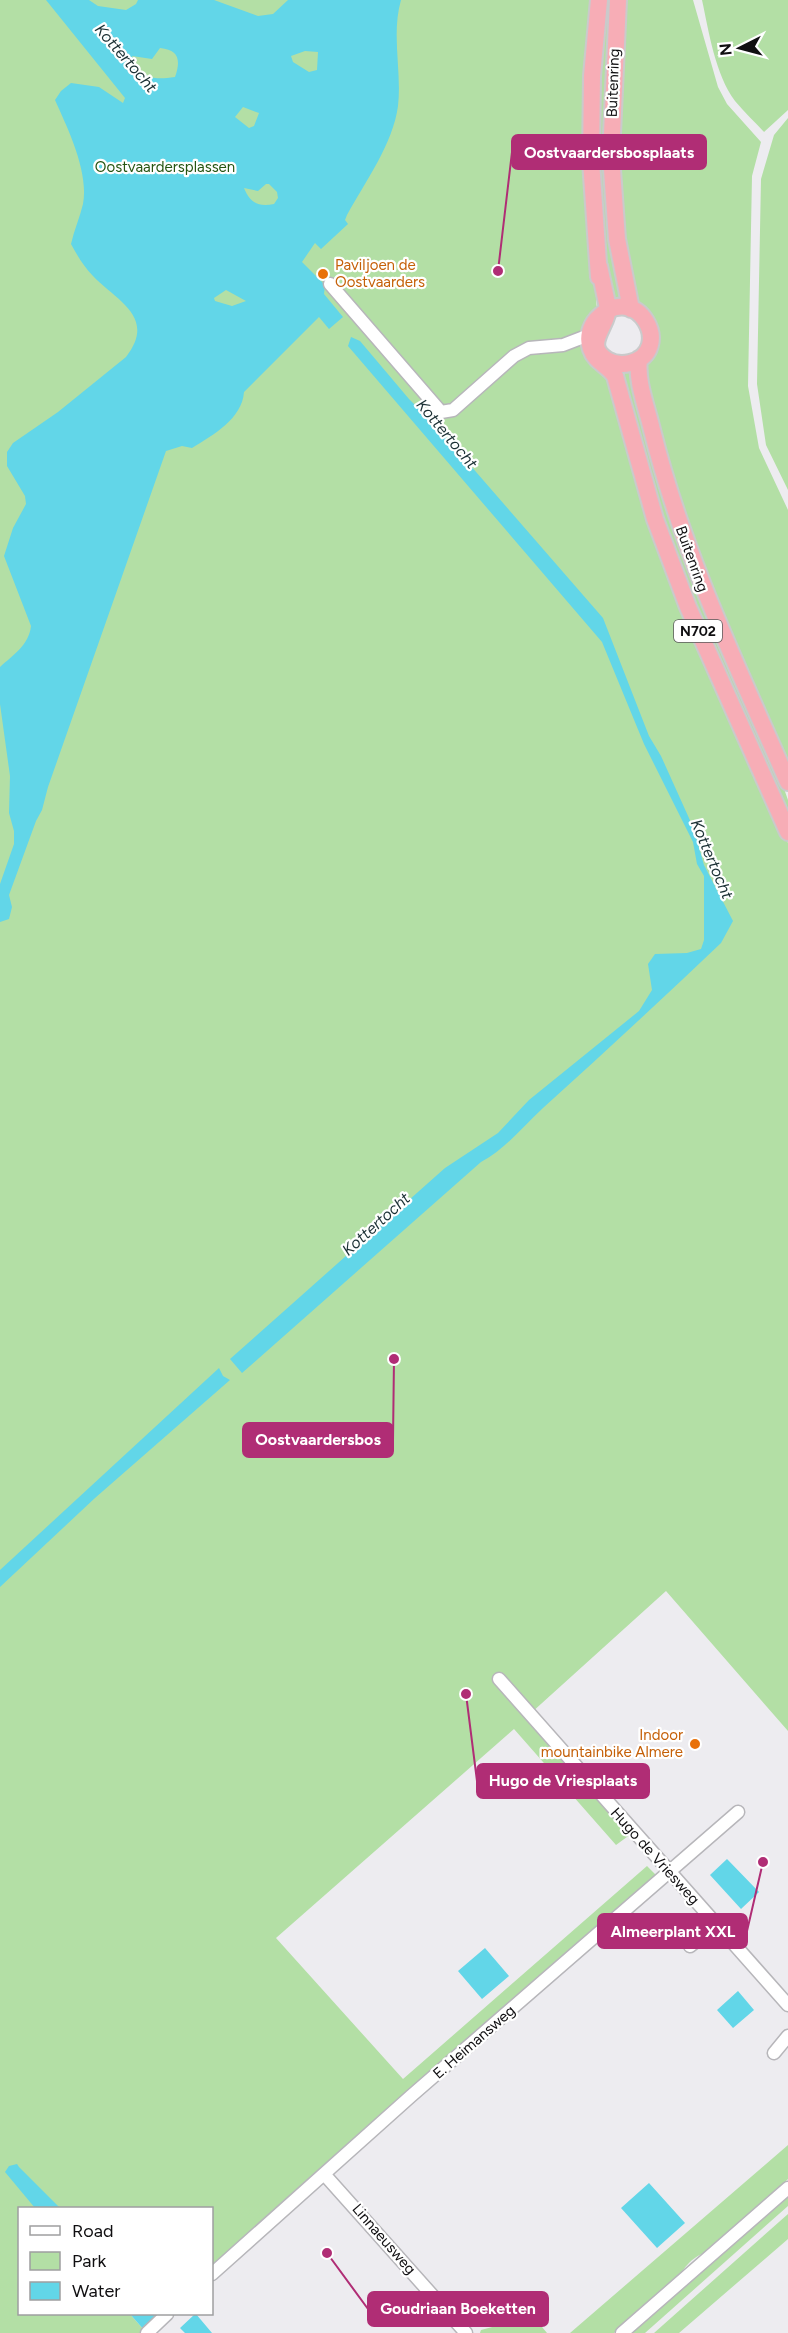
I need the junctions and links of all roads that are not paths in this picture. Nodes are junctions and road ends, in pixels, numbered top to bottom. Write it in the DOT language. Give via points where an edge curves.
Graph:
graph roads {
  1 [pos="598,0"];
  2 [pos="618,0"];
  3 [pos="330,284"];
  4 [pos="631,309"];
  5 [pos="605,314"];
  6 [pos="599,353"];
  7 [pos="639,359"];
  8 [pos="788,782"];
  9 [pos="788,832"];
  10 [pos="499,1679"];
  11 [pos="738,1812"];
  12 [pos="670,1872"];
  13 [pos="717,1925"];
  14 [pos="690,1946"];
  15 [pos="788,2005"];
  16 [pos="788,2036"];
  17 [pos="774,2053"];
  18 [pos="324,2174"];
  19 [pos="788,2188"];
  20 [pos="213,2273"];
  21 [pos="165,2315"];
  22 [pos="147,2333"];
  23 [pos="466,2333"];
  24 [pos="622,2333"];
  1 -- 5 [label="highway, Buitenring" via="591,161"];
  2 -- 4 [label="highway, Buitenring" via="611,156 617,239"];
  3 -- 6 [label="street" via="441,412 453,410 514,356 529,348 563,345"];
  4 -- 5 [label="highway" via="620,308"];
  4 -- 7 [label="highway, N702" via="643,316 650,329 648,348"];
  5 -- 6 [label="highway" via="592,327"];
  6 -- 7 [label="highway" via="627,364"];
  6 -- 9 [label="highway, Buitenring / N702" via="620,373 627,422 655,519 688,607"];
  7 -- 8 [label="highway, Buitenring / N702" via="641,385 683,538"];
  10 -- 12 [label="street, Hugo de Vriesweg"];
  11 -- 12 [label="street, E. Heimansweg"];
  12 -- 13 [label="street, Hugo de Vriesweg"];
  12 -- 18 [label="street, E. Heimansweg"];
  13 -- 14 [label="street"];
  13 -- 15 [label="street, Hugo de Vriesweg"];
  16 -- 17 [label="street"];
  18 -- 20 [label="street, E. Heimansweg"];
  18 -- 23 [label="street, Linnaeusweg"];
  19 -- 24 [label="street"];
  21 -- 22 [label="street"];
}
